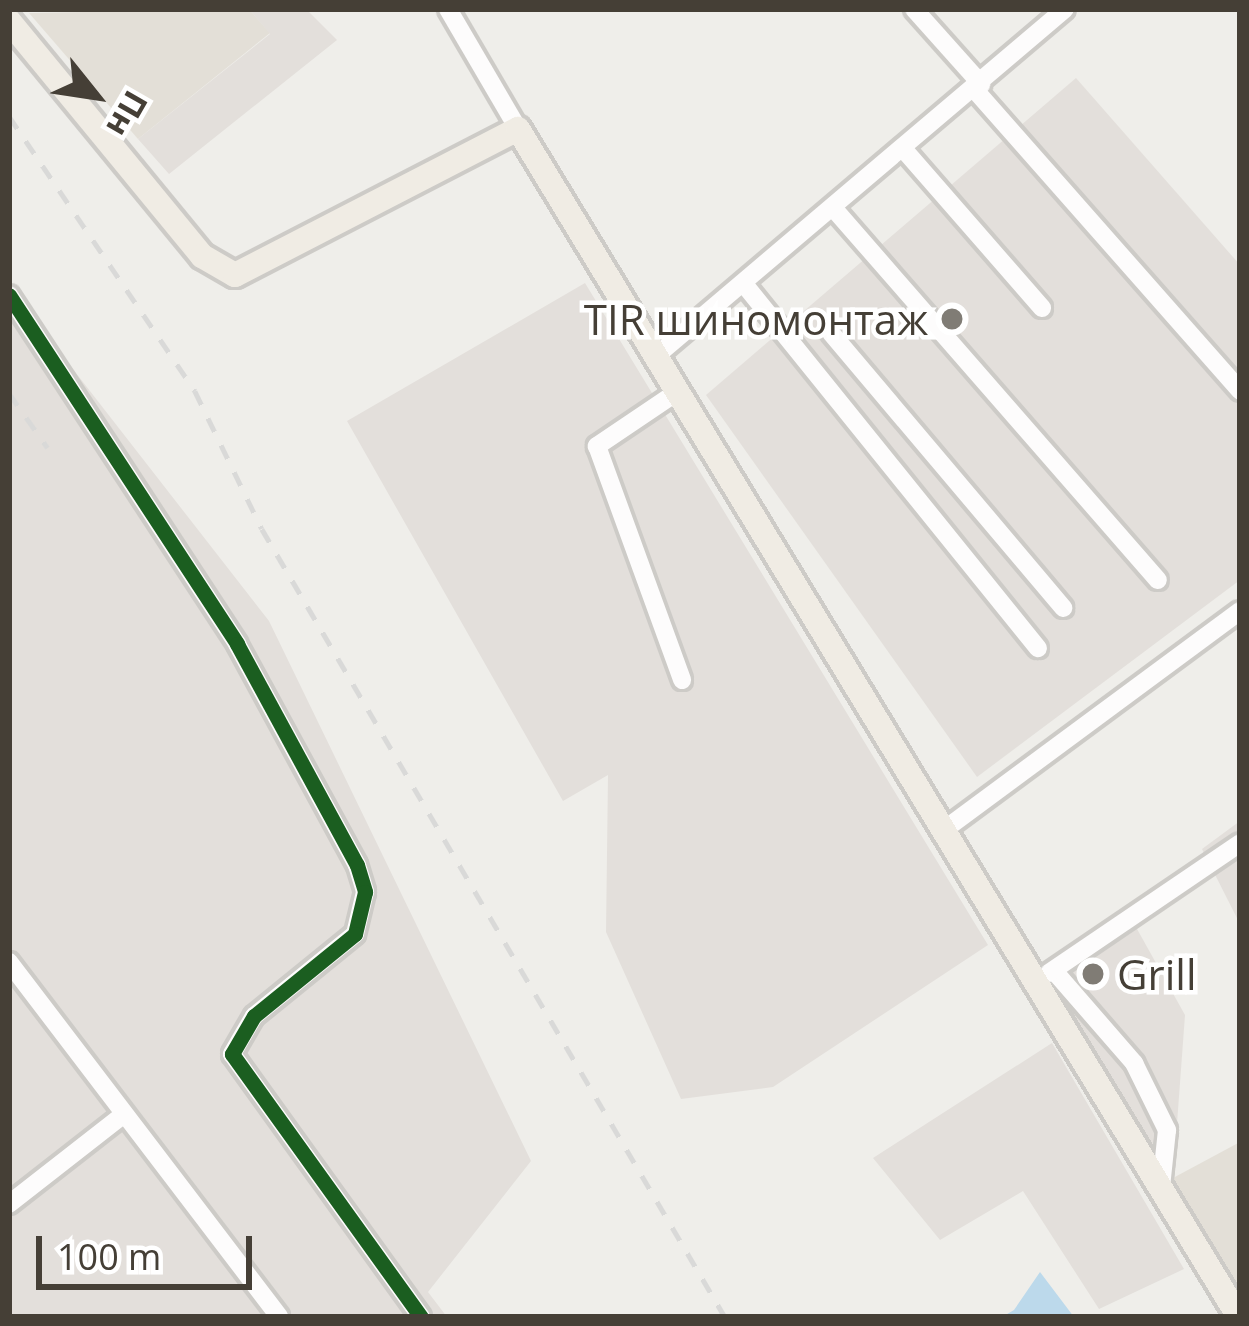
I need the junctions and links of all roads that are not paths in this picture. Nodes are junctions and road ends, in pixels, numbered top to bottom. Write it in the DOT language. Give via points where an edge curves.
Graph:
graph roads {
  1 [pos="448,9"];
  2 [pos="914,9"];
  3 [pos="1065,9"];
  4 [pos="9,21"];
  5 [pos="978,87"];
  6 [pos="518,129"];
  7 [pos="906,152"];
  8 [pos="835,210"];
  9 [pos="744,284"];
  10 [pos="9,296"];
  11 [pos="1042,308"];
  12 [pos="831,333"];
  13 [pos="656,356"];
  14 [pos="1240,391"];
  15 [pos="677,392"];
  16 [pos="931,452"];
  17 [pos="901,478"];
  18 [pos="1158,580"];
  19 [pos="1063,608"];
  20 [pos="1240,611"];
  21 [pos="1038,648"];
  22 [pos="682,680"];
  23 [pos="944,830"];
  24 [pos="1240,843"];
  25 [pos="9,962"];
  26 [pos="1043,974"];
  27 [pos="123,1114"];
  28 [pos="1161,1191"];
  29 [pos="9,1204"];
  30 [pos="279,1317"];
  31 [pos="422,1317"];
  32 [pos="1239,1317"];
  1 -- 6 [label="street"];
  2 -- 5 [label="street"];
  3 -- 5 [label="street"];
  4 -- 6 [label="main road" via="202,256 235,275"];
  5 -- 7 [label="street"];
  5 -- 14 [label="street"];
  6 -- 13 [label="main road"];
  7 -- 8 [label="street"];
  7 -- 11 [label="street"];
  8 -- 9 [label="street"];
  8 -- 18 [label="street"];
  9 -- 13 [label="street"];
  9 -- 17 [label="street"];
  10 -- 31 [label="street" via="237,644 357,866 365,892 355,934 254,1016 232,1054"];
  12 -- 16 [label="street"];
  13 -- 15 [label="main road"];
  15 -- 22 [label="street" via="597,446"];
  15 -- 23 [label="main road"];
  16 -- 17 [label="street"];
  16 -- 19 [label="street"];
  17 -- 21 [label="street"];
  20 -- 23 [label="street"];
  23 -- 26 [label="main road"];
  24 -- 26 [label="street"];
  25 -- 27 [label="street"];
  26 -- 28 [label="main road"];
  26 -- 28 [label="street" via="1134,1063 1167,1130"];
  27 -- 29 [label="street"];
  27 -- 30 [label="street"];
  28 -- 32 [label="main road"];
}
